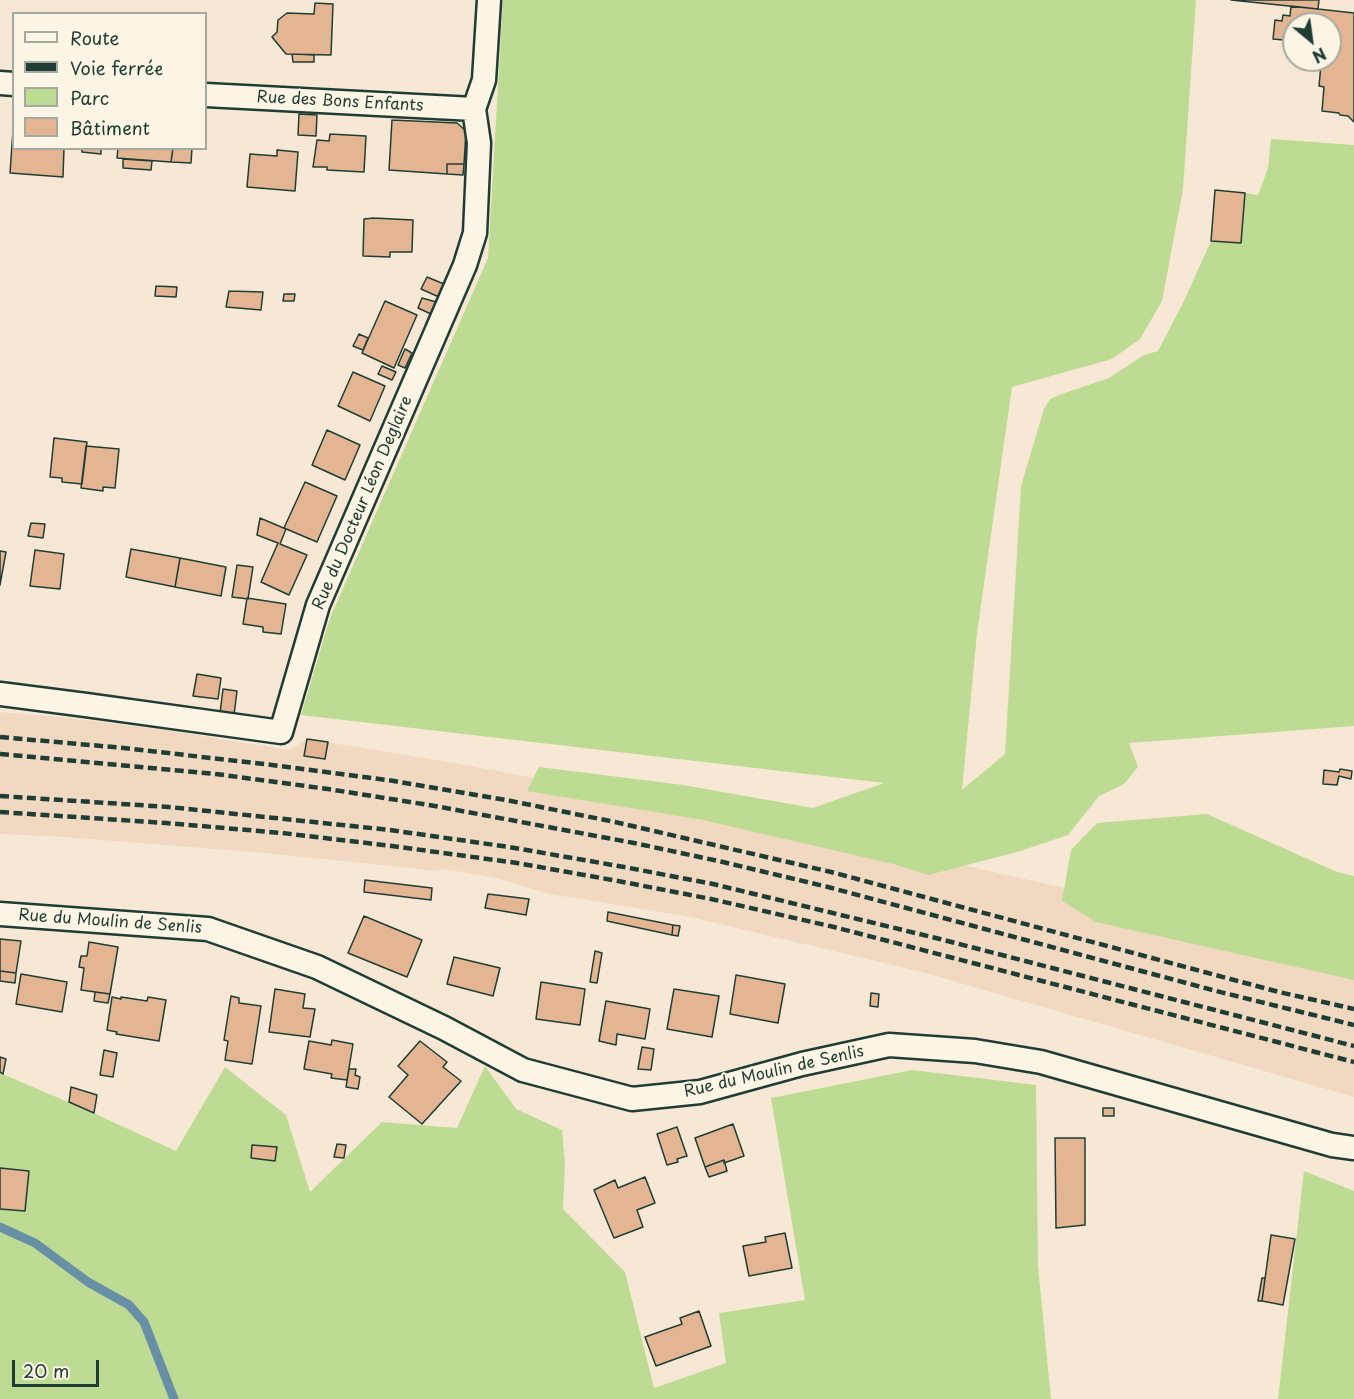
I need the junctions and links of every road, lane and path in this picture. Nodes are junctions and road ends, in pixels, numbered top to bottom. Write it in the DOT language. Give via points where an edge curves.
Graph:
graph roads {
  1 [pos="489,0"];
  2 [pos="207,95"];
  3 [pos="474,109"];
  4 [pos="0,694"];
  5 [pos="0,914"];
  6 [pos="1354,1148"];
  1 -- 3 [label="street, Rue du Docteur Léon Deglaire" via="484,80"];
  2 -- 3 [label="street, Rue des Bons Enfants"];
  3 -- 4 [label="street, Rue du Docteur Léon Deglaire" via="479,143 475,233 465,265 318,605 281,732"];
  5 -- 6 [label="street, Rue du Moulin de Senlis" via="208,929 317,967 523,1070 632,1099 700,1092 889,1045 975,1051 1041,1062"];
}
